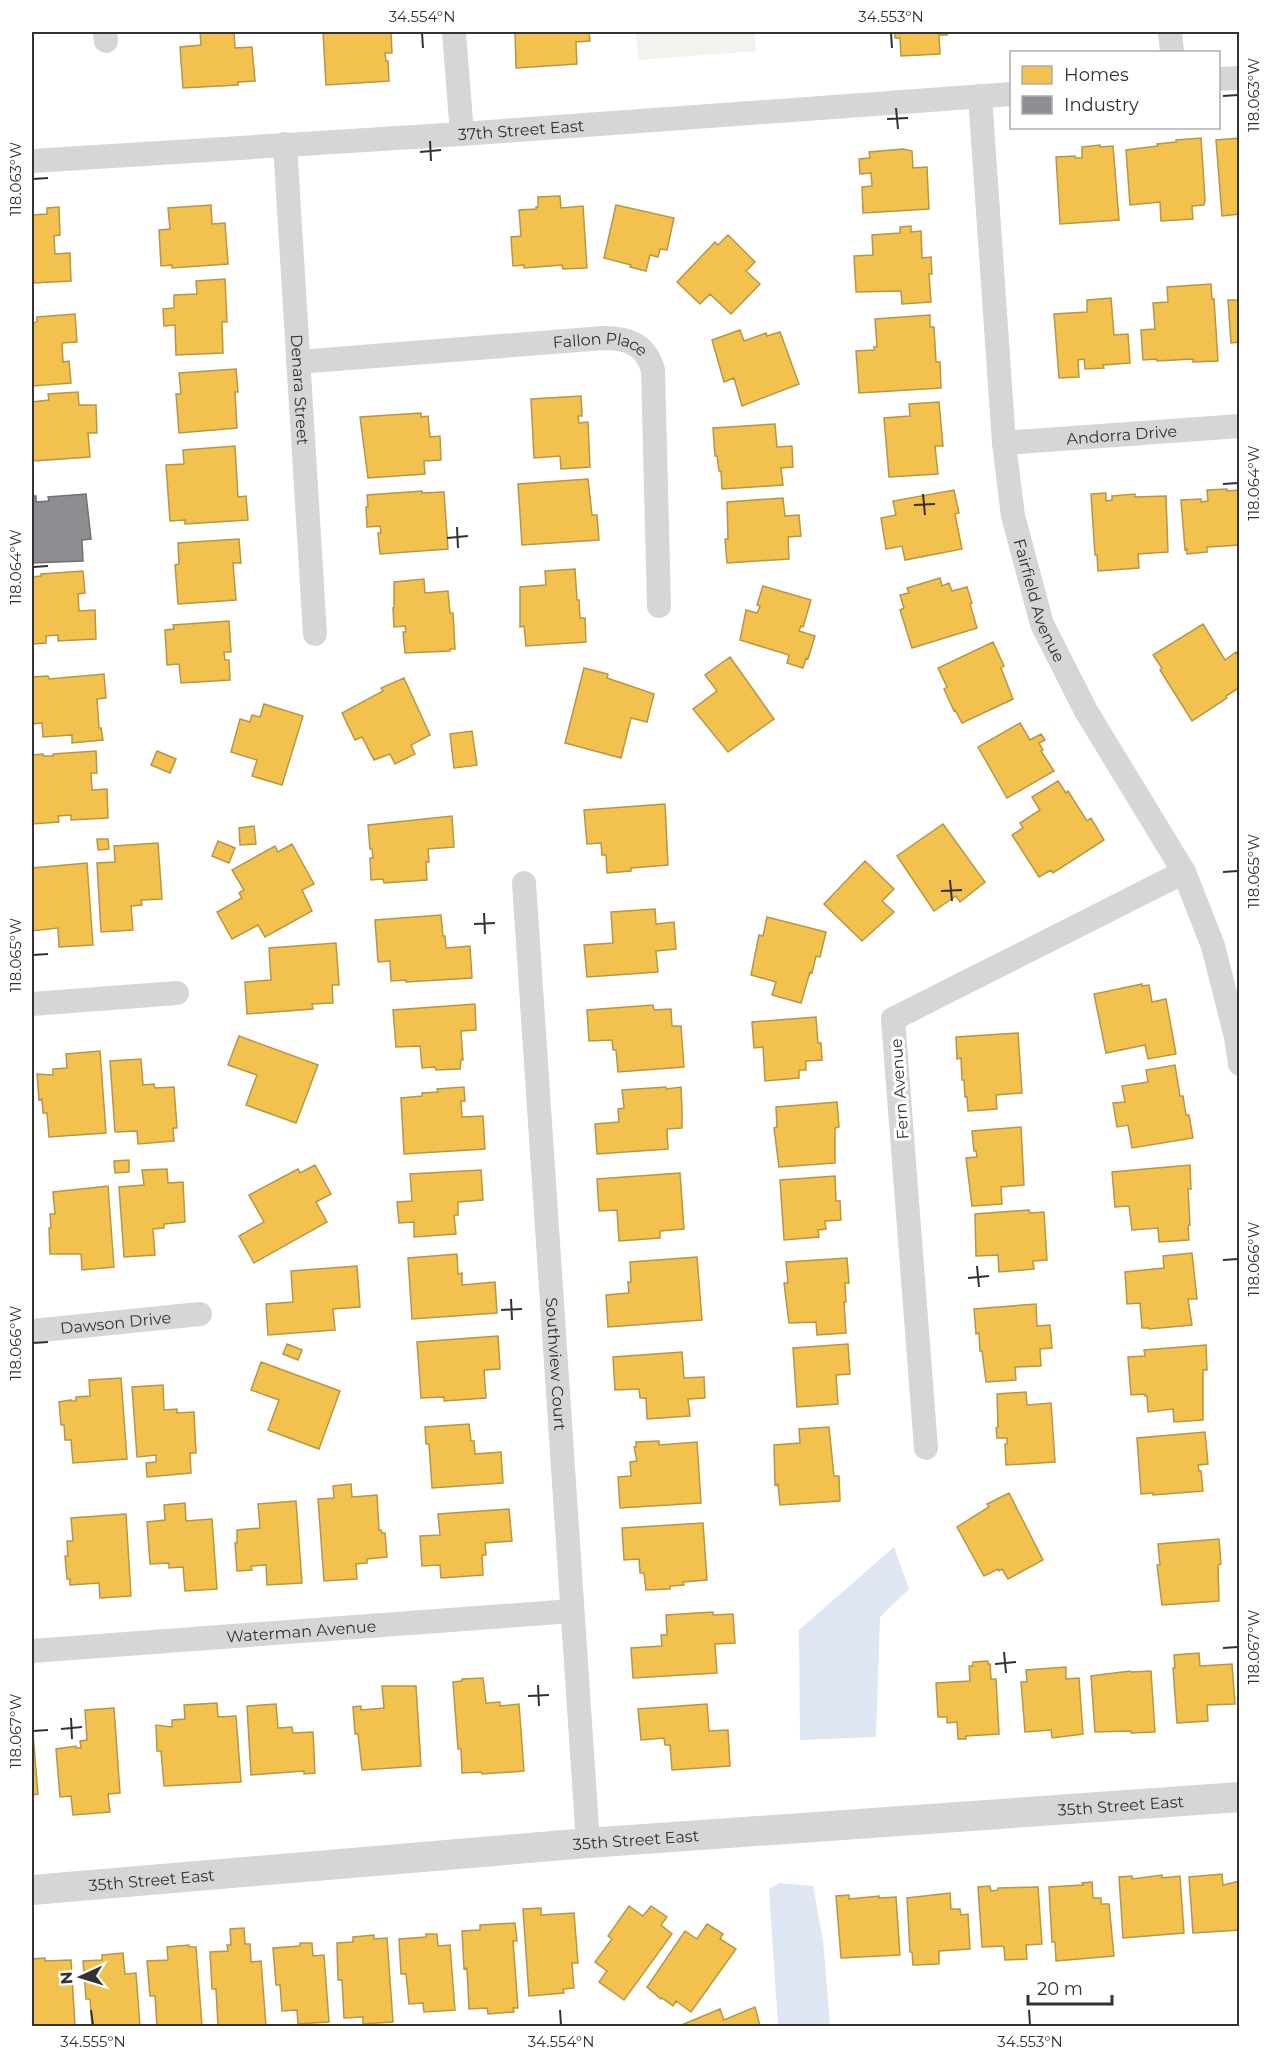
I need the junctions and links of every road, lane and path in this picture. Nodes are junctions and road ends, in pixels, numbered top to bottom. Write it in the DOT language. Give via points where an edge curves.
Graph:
graph roads {
  1 [pos="454,32"];
  2 [pos="1170,32"];
  3 [pos="1172,51"];
  4 [pos="1239,78"];
  5 [pos="1220,79"];
  6 [pos="1010,94"];
  7 [pos="980,96"];
  8 [pos="462,134"];
  9 [pos="285,144"];
  10 [pos="32,161"];
  11 [pos="298,362"];
  12 [pos="1239,426"];
  13 [pos="1004,443"];
  14 [pos="659,606"];
  15 [pos="315,634"];
  16 [pos="1184,872"];
  17 [pos="524,882"];
  18 [pos="177,993"];
  19 [pos="32,1004"];
  20 [pos="1239,1064"];
  21 [pos="200,1314"];
  22 [pos="32,1331"];
  23 [pos="926,1448"];
  24 [pos="572,1611"];
  25 [pos="32,1651"];
  26 [pos="1239,1797"];
  27 [pos="588,1843"];
  28 [pos="32,1890"];
  1 -- 8 [label="street"];
  2 -- 3 [label="street"];
  4 -- 5 [label="street"];
  6 -- 7 [label="street, 37th Street East"];
  7 -- 8 [label="street, 37th Street East"];
  7 -- 13 [label="street, Fairfield Avenue"];
  8 -- 9 [label="street, 37th Street East"];
  9 -- 10 [label="street, 37th Street East"];
  9 -- 11 [label="street, Denara Street"];
  11 -- 14 [label="street, Fallon Place" via="604,338 620,338 642,349 653,370"];
  11 -- 15 [label="street, Denara Street"];
  12 -- 13 [label="street, Andorra Drive"];
  13 -- 16 [label="street, Fairfield Avenue" via="1013,516 1042,624 1086,711"];
  16 -- 20 [label="street, Fairfield Avenue" via="1214,946"];
  16 -- 23 [label="street, Fern Avenue" via="893,1019"];
  17 -- 24 [label="street, Southview Court"];
  18 -- 19 [label="street"];
  21 -- 22 [label="street, Dawson Drive"];
  24 -- 25 [label="street, Waterman Avenue"];
  24 -- 27 [label="street, Southview Court"];
  26 -- 27 [label="street, 35th Street East"];
  27 -- 28 [label="street, 35th Street East"];
}
